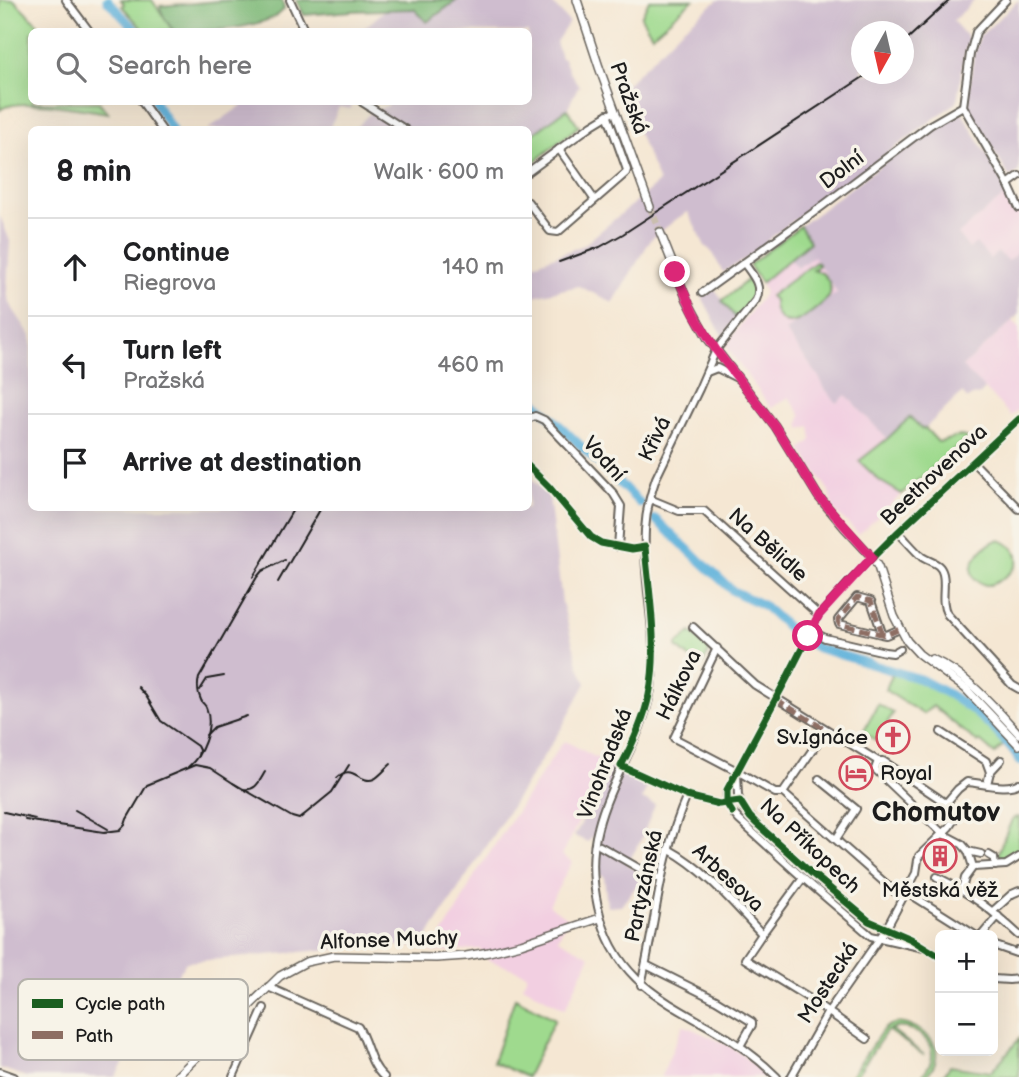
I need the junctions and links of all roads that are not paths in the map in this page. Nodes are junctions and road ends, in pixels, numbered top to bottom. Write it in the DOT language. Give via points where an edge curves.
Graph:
graph roads {
  1 [pos="66,0"];
  2 [pos="290,0"];
  3 [pos="577,0"];
  4 [pos="1006,0"];
  5 [pos="87,28"];
  6 [pos="303,28"];
  7 [pos="144,105"];
  8 [pos="367,105"];
  9 [pos="963,106"];
  10 [pos="611,113"];
  11 [pos="159,126"];
  12 [pos="400,126"];
  13 [pos="559,149"];
  14 [pos="532,169"];
  15 [pos="1019,176"];
  16 [pos="1008,184"];
  17 [pos="594,199"];
  18 [pos="532,207"];
  19 [pos="650,207"];
  20 [pos="1019,208"];
  21 [pos="660,232"];
  22 [pos="744,263"];
  23 [pos="702,293"];
  24 [pos="716,350"];
  25 [pos="707,372"];
  26 [pos="737,378"];
  27 [pos="532,417"];
  28 [pos="1019,419"];
  29 [pos="973,462"];
  30 [pos="532,470"];
  31 [pos="650,499"];
  32 [pos="1019,509"];
  33 [pos="898,532"];
  34 [pos="618,547"];
  35 [pos="645,548"];
  36 [pos="872,557"];
  37 [pos="819,615"];
  38 [pos="693,627"];
  39 [pos="900,629"];
  40 [pos="809,634"];
  41 [pos="881,634"];
  42 [pos="716,648"];
  43 [pos="914,648"];
  44 [pos="900,649"];
  45 [pos="1019,689"];
  46 [pos="776,699"];
  47 [pos="827,730"];
  48 [pos="941,732"];
  49 [pos="1019,734"];
  50 [pos="1019,745"];
  51 [pos="1001,760"];
  52 [pos="878,761"];
  53 [pos="621,766"];
  54 [pos="737,771"];
  55 [pos="990,772"];
  56 [pos="819,779"];
  57 [pos="1019,783"];
  58 [pos="987,784"];
  59 [pos="783,793"];
  60 [pos="687,796"];
  61 [pos="740,801"];
  62 [pos="946,803"];
  63 [pos="727,804"];
  64 [pos="943,834"];
  65 [pos="836,839"];
  66 [pos="600,846"];
  67 [pos="668,849"];
  68 [pos="968,851"];
  69 [pos="1019,857"];
  70 [pos="995,866"];
  71 [pos="973,867"];
  72 [pos="937,877"];
  73 [pos="803,878"];
  74 [pos="661,879"];
  75 [pos="962,889"];
  76 [pos="1019,891"];
  77 [pos="904,895"];
  78 [pos="995,913"];
  79 [pos="600,918"];
  80 [pos="886,929"];
  81 [pos="966,930"];
  82 [pos="985,930"];
  83 [pos="762,933"];
  84 [pos="1019,935"];
  85 [pos="879,938"];
  86 [pos="998,947"];
  87 [pos="924,948"];
  88 [pos="1019,950"];
  89 [pos="935,954"];
  90 [pos="646,965"];
  91 [pos="998,979"];
  92 [pos="1019,979"];
  93 [pos="642,985"];
  94 [pos="268,987"];
  95 [pos="248,1007"];
  96 [pos="264,1008"];
  97 [pos="828,1012"];
  98 [pos="867,1039"];
  99 [pos="248,1044"];
  100 [pos="740,1046"];
  101 [pos="193,1060"];
  102 [pos="241,1060"];
  103 [pos="0,1072"];
  104 [pos="14,1077"];
  105 [pos="176,1077"];
  106 [pos="233,1077"];
  107 [pos="384,1077"];
  108 [pos="777,1077"];
  109 [pos="791,1077"];
  1 -- 5 [label="street"];
  2 -- 6 [label="street"];
  3 -- 10 [label="main road, Pražská"];
  4 -- 9 [label="street" via="976,32"];
  7 -- 11 [label="street"];
  8 -- 12 [label="street"];
  9 -- 16 [label="street"];
  9 -- 22 [label="street, Dolní" via="930,125"];
  10 -- 13 [label="street"];
  10 -- 17 [label="street" via="627,170"];
  10 -- 19 [label="main road, Pražská"];
  13 -- 14 [label="street"];
  13 -- 17 [label="street"];
  15 -- 16 [label="street"];
  16 -- 20 [label="street"];
  17 -- 18 [label="street" via="558,232 550,231"];
  21 -- 24 [label="main road" via="687,300"];
  22 -- 23 [label="street, Dolní"];
  22 -- 24 [label="street" via="759,293"];
  24 -- 25 [label="street, Křivá"];
  24 -- 26 [label="main road"];
  25 -- 26 [label="street" via="717,368"];
  25 -- 31 [label="street, Křivá"];
  26 -- 36 [label="main road" via="775,426 818,496"];
  27 -- 34 [label="street, Vodní" via="544,420 613,493 621,506"];
  28 -- 29 [label="street, Beethovenova"];
  29 -- 32 [label="street"];
  29 -- 33 [label="street, Beethovenova"];
  30 -- 34 [label="street" via="591,537"];
  31 -- 35 [label="street, Křivá"];
  31 -- 37 [label="street, Na Bělidle" via="679,511 704,511"];
  33 -- 36 [label="street, Beethovenova"];
  33 -- 45 [label="street" via="924,558 939,565 944,578 943,608"];
  34 -- 35 [label="street"];
  35 -- 53 [label="street, Vinohradská" via="653,639 651,687 637,735"];
  36 -- 37 [label="street, Beethovenova"];
  36 -- 39 [label="main road"];
  37 -- 40 [label="street, Na Příkopech"];
  38 -- 42 [label="street, Hálkova"];
  39 -- 41 [label="street"];
  39 -- 43 [label="main road"];
  40 -- 44 [label="street" via="885,652"];
  40 -- 46 [label="street, Na Příkopech"];
  41 -- 41 [label="street" via="839,624 838,620 857,597 871,601"];
  42 -- 46 [label="street, Hálkova"];
  42 -- 54 [label="street, Hálkova" via="674,738"];
  43 -- 49 [label="main road" via="960,674"];
  43 -- 50 [label="main road" via="967,689"];
  46 -- 47 [label="street, Hálkova"];
  46 -- 54 [label="street, Na Příkopech"];
  47 -- 52 [label="street, Hálkova"];
  47 -- 59 [label="street"];
  48 -- 55 [label="street" via="986,761"];
  51 -- 55 [label="street"];
  52 -- 62 [label="street, Hálkova"];
  52 -- 64 [label="street" via="875,769"];
  53 -- 60 [label="street"];
  53 -- 79 [label="street, Vinohradská" via="594,844 592,870"];
  54 -- 59 [label="street"];
  54 -- 61 [label="street, Na Příkopech"];
  54 -- 63 [label="street, Na Příkopech" via="727,790"];
  55 -- 58 [label="street"];
  56 -- 65 [label="street" via="856,809"];
  57 -- 58 [label="street" via="1006,787"];
  58 -- 62 [label="street" via="967,782"];
  59 -- 65 [label="street"];
  60 -- 63 [label="street"];
  60 -- 67 [label="street, Partyzánská"];
  61 -- 63 [label="street"];
  61 -- 80 [label="street, Na Příkopech" via="750,817 809,872 869,921"];
  62 -- 64 [label="street" via="954,815"];
  63 -- 73 [label="street, Na Příkopech"];
  64 -- 68 [label="street"];
  64 -- 77 [label="street, Mostecká" via="919,858"];
  65 -- 77 [label="street"];
  66 -- 74 [label="street"];
  67 -- 74 [label="street, Partyzánská"];
  67 -- 83 [label="street, Arbesova" via="683,857"];
  68 -- 70 [label="street" via="994,858"];
  68 -- 71 [label="street"];
  69 -- 70 [label="street"];
  70 -- 71 [label="street"];
  71 -- 75 [label="street"];
  72 -- 75 [label="street"];
  73 -- 83 [label="street"];
  73 -- 85 [label="street, Na Příkopech"];
  74 -- 90 [label="street, Partyzánská"];
  75 -- 78 [label="street"];
  76 -- 78 [label="street"];
  77 -- 80 [label="street, Mostecká"];
  77 -- 81 [label="street"];
  78 -- 82 [label="street"];
  78 -- 84 [label="street"];
  79 -- 93 [label="street, Vinohradská" via="616,955"];
  79 -- 94 [label="main road, Alfonse Muchy" via="466,956 316,959 294,967"];
  80 -- 85 [label="street, Mostecká"];
  80 -- 87 [label="street, Na Příkopech"];
  83 -- 97 [label="street" via="745,959"];
  85 -- 87 [label="street"];
  85 -- 97 [label="street, Mostecká"];
  86 -- 88 [label="street"];
  87 -- 89 [label="street, Na Příkopech"];
  90 -- 93 [label="street, Partyzánská"];
  90 -- 100 [label="street" via="752,1022"];
  91 -- 92 [label="street"];
  93 -- 100 [label="street, Vinohradská"];
  94 -- 95 [label="main road, Alfonse Muchy"];
  94 -- 107 [label="street" via="358,1027"];
  96 -- 99 [label="street"];
  97 -- 98 [label="street"];
  97 -- 109 [label="street, Mostecká"];
  100 -- 108 [label="street, Vinohradská"];
  101 -- 105 [label="main road, Alfonse Muchy"];
  102 -- 106 [label="street"];
  103 -- 104 [label="street"];
}
